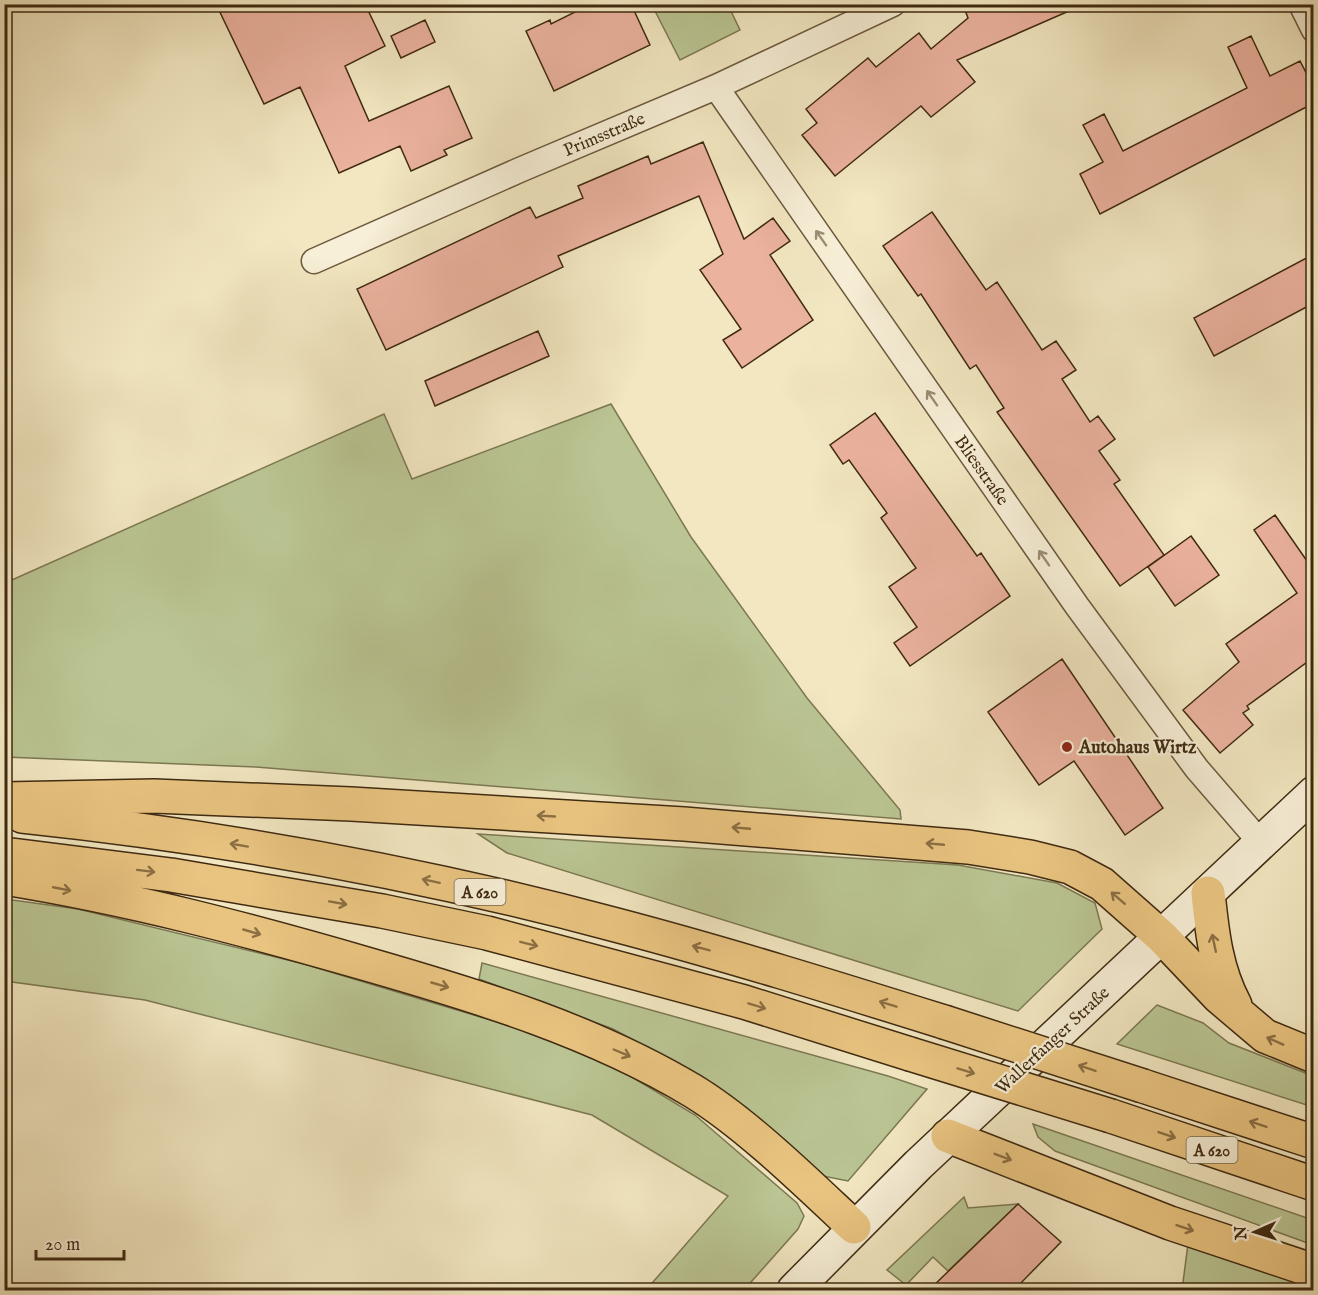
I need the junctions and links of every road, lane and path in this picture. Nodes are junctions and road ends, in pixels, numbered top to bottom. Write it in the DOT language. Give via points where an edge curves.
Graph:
graph roads {
  1 [pos="893,4"];
  2 [pos="1301,4"];
  3 [pos="1314,30"];
  4 [pos="716,87"];
  5 [pos="314,261"];
  6 [pos="1314,793"];
  7 [pos="4,799"];
  8 [pos="4,814"];
  9 [pos="1261,843"];
  10 [pos="4,854"];
  11 [pos="4,878"];
  12 [pos="1208,893"];
  13 [pos="1162,937"];
  14 [pos="1242,1017"];
  15 [pos="1314,1056"];
  16 [pos="948,1136"];
  17 [pos="1314,1142"];
  18 [pos="1314,1184"];
  19 [pos="854,1227"];
  20 [pos="1314,1272"];
  21 [pos="794,1290"];
  1 -- 4 [label="street, Primsstraße"];
  2 -- 3 [label="street"];
  4 -- 5 [label="street, Primsstraße"];
  9 -- 4 [label="street, Bliesstraße, one-way" via="1197,769 1077,606"];
  6 -- 9 [label="main road, Wallerfanger Straße"];
  13 -- 7 [label="highway, one-way" via="1102,884 1070,867 968,847 684,824 351,804 154,796"];
  17 -- 8 [label="highway, A 620, one-way, bridge" via="758,963 494,895 174,834"];
  9 -- 12 [label="main road, Wallerfanger Straße"];
  10 -- 18 [label="highway, A 620, one-way, bridge" via="171,875 487,933 744,1002 1111,1116"];
  11 -- 19 [label="highway, one-way" via="192,915 456,990 564,1028 639,1060 696,1093 748,1133"];
  12 -- 13 [label="main road, Wallerfanger Straße"];
  14 -- 12 [label="highway, one-way" via="1221,973"];
  13 -- 14 [label="highway"];
  13 -- 16 [label="main road, Wallerfanger Straße"];
  15 -- 14 [label="highway, one-way" via="1265,1036"];
  16 -- 19 [label="main road, Wallerfanger Straße"];
  16 -- 20 [label="highway, one-way" via="1170,1223"];
  19 -- 21 [label="main road, Wallerfanger Straße"];
}
